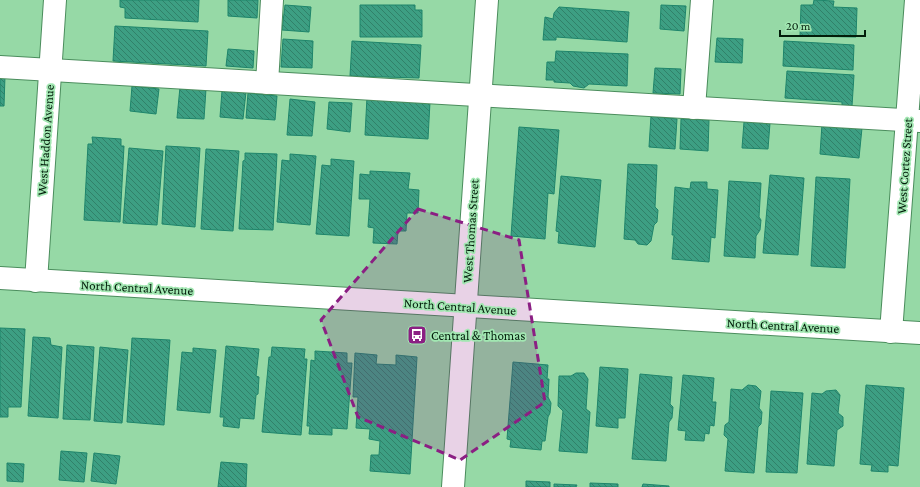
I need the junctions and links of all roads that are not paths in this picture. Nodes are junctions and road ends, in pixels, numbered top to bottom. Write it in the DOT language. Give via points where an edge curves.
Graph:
graph roads {
  1 [pos="55,0"];
  2 [pos="272,0"];
  3 [pos="487,0"];
  4 [pos="702,0"];
  5 [pos="916,0"];
  6 [pos="0,67"];
  7 [pos="49,70"];
  8 [pos="266,83"];
  9 [pos="480,95"];
  10 [pos="694,108"];
  11 [pos="914,121"];
  12 [pos="0,278"];
  13 [pos="36,280"];
  14 [pos="465,306"];
  15 [pos="891,332"];
  16 [pos="920,333"];
  17 [pos="453,487"];
  1 -- 7 [label="street, West Haddon Avenue"];
  2 -- 8 [label="street"];
  3 -- 9 [label="street, West Thomas Street"];
  4 -- 10 [label="street"];
  5 -- 11 [label="street, West Cortez Street"];
  6 -- 7 [label="street"];
  7 -- 8 [label="street"];
  7 -- 13 [label="street, West Haddon Avenue"];
  8 -- 9 [label="street"];
  9 -- 10 [label="street"];
  9 -- 14 [label="street, West Thomas Street"];
  10 -- 11 [label="street"];
  11 -- 15 [label="street, West Cortez Street"];
  12 -- 13 [label="street, North Central Avenue"];
  13 -- 14 [label="street, North Central Avenue"];
  14 -- 15 [label="street, North Central Avenue"];
  14 -- 17 [label="street, West Thomas Street"];
  15 -- 16 [label="street, North Central Avenue"];
}
